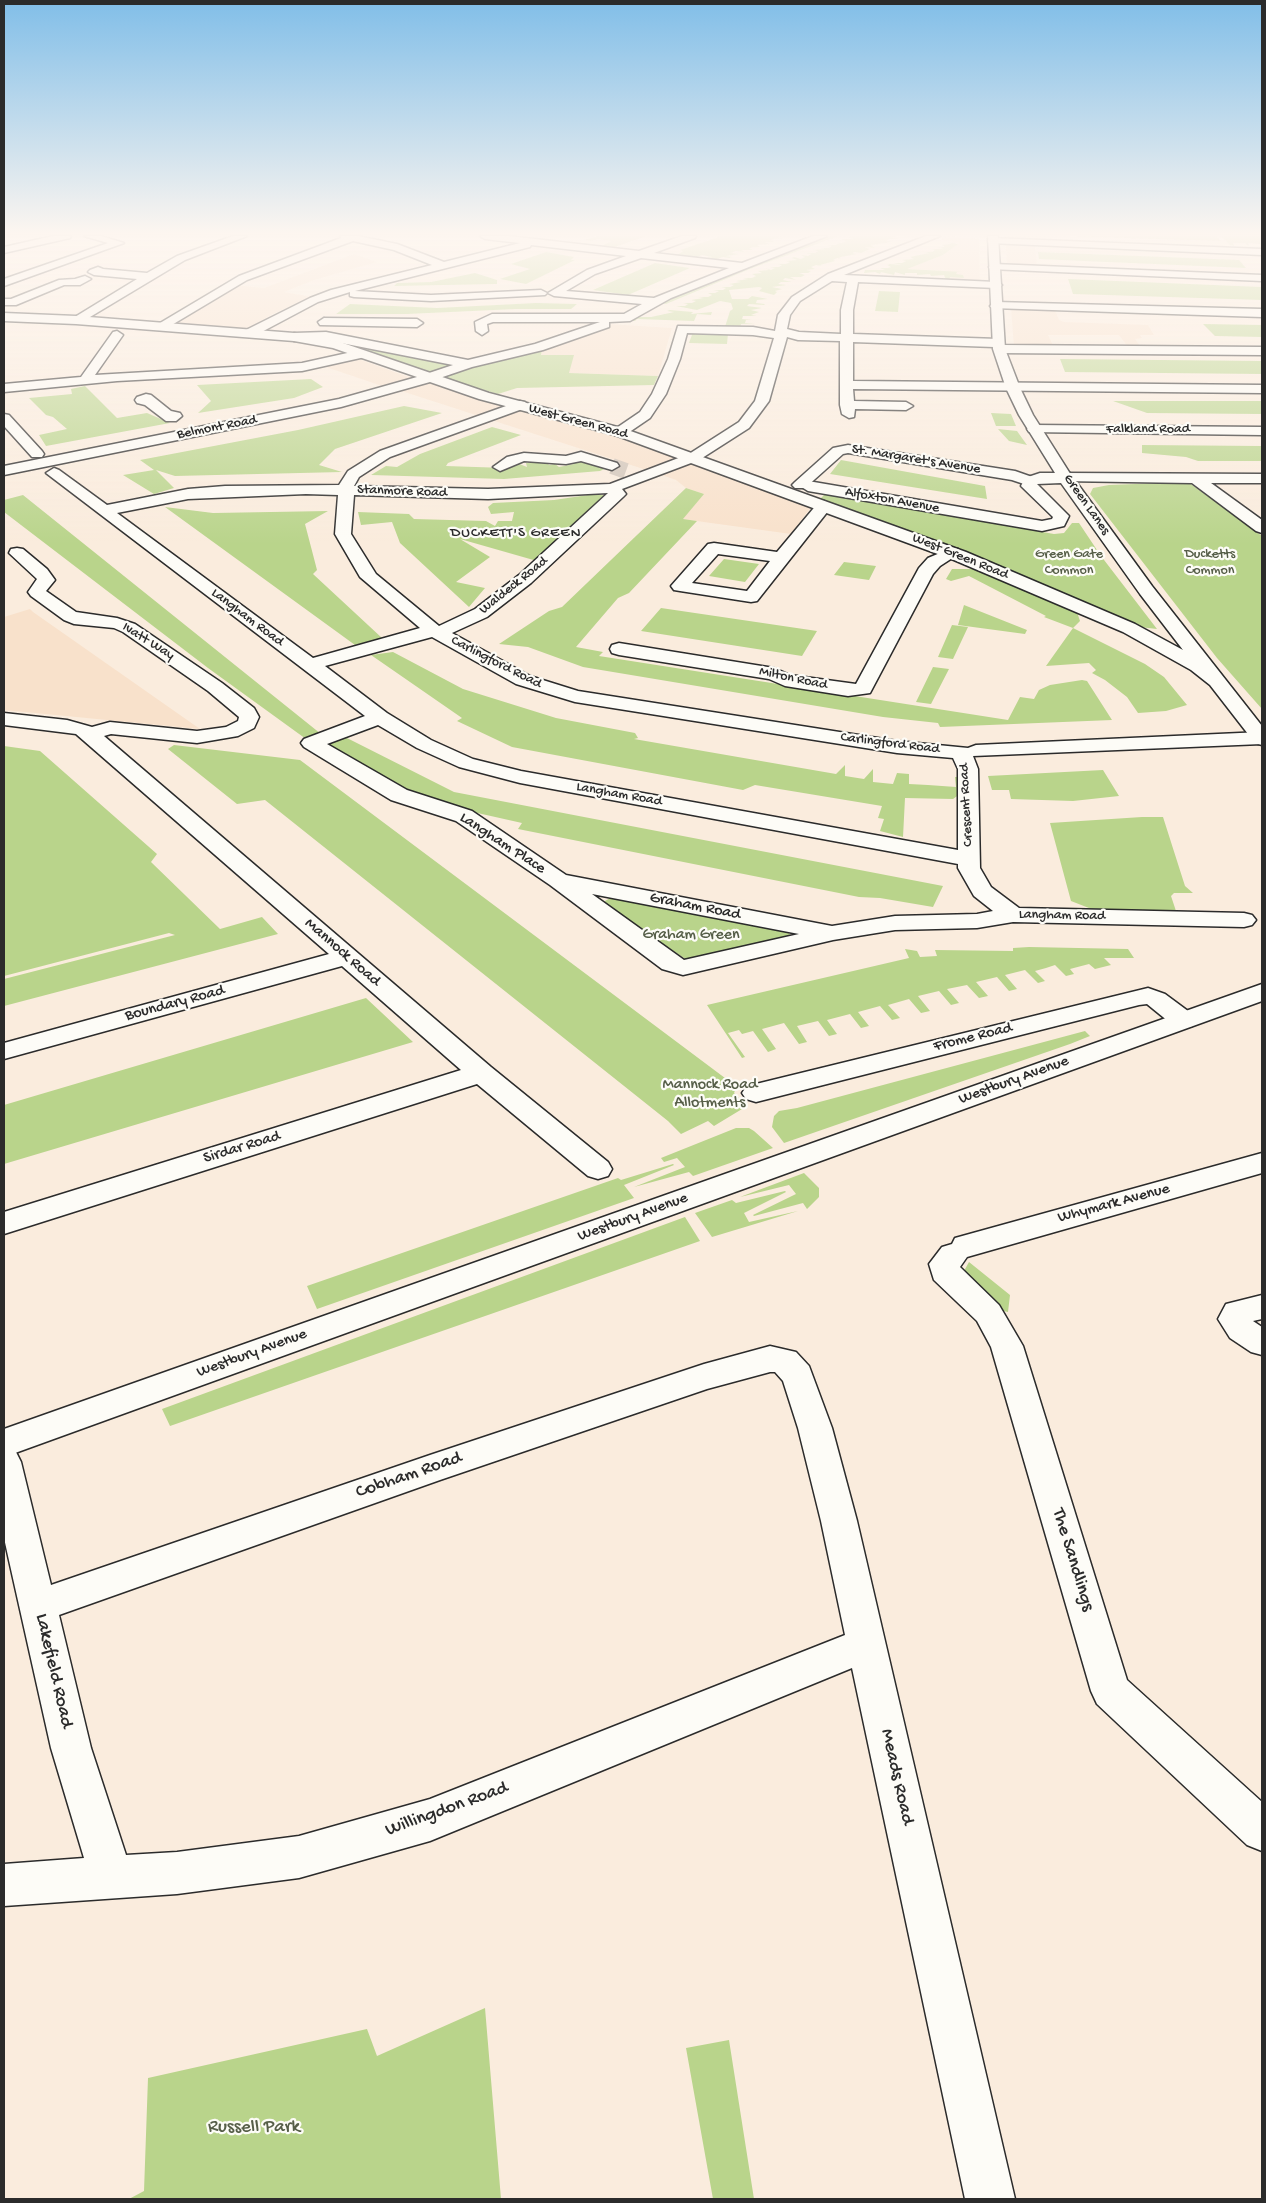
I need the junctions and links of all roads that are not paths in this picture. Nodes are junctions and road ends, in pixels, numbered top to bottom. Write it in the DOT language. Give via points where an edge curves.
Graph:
graph roads {
  1 [pos="847,338"];
  2 [pos="114,339"];
  3 [pos="303,339"];
  4 [pos="340,339"];
  5 [pos="561,339"];
  6 [pos="679,339"];
  7 [pos="780,339"];
  8 [pos="862,339"];
  9 [pos="998,339"];
  10 [pos="998,346"];
  11 [pos="1233,350"];
  12 [pos="1262,351"];
  13 [pos="361,354"];
  14 [pos="1244,362"];
  15 [pos="468,364"];
  16 [pos="126,376"];
  17 [pos="428,378"];
  18 [pos="87,380"];
  19 [pos="846,385"];
  20 [pos="4,388"];
  21 [pos="1013,388"];
  22 [pos="1262,388"];
  23 [pos="520,405"];
  24 [pos="906,406"];
  25 [pos="4,418"];
  26 [pos="186,428"];
  27 [pos="1034,430"];
  28 [pos="1262,431"];
  29 [pos="620,432"];
  30 [pos="37,454"];
  31 [pos="1012,456"];
  32 [pos="694,457"];
  33 [pos="500,466"];
  34 [pos="4,471"];
  35 [pos="54,473"];
  36 [pos="643,476"];
  37 [pos="1015,476"];
  38 [pos="1262,478"];
  39 [pos="1198,480"];
  40 [pos="1030,481"];
  41 [pos="1071,483"];
  42 [pos="612,488"];
  43 [pos="792,488"];
  44 [pos="346,491"];
  45 [pos="1039,494"];
  46 [pos="824,506"];
  47 [pos="106,510"];
  48 [pos="1262,528"];
  49 [pos="17,553"];
  50 [pos="952,553"];
  51 [pos="781,558"];
  52 [pos="1128,628"];
  53 [pos="436,631"];
  54 [pos="1178,633"];
  55 [pos="619,649"];
  56 [pos="309,665"];
  57 [pos="1216,681"];
  58 [pos="380,717"];
  59 [pos="4,719"];
  60 [pos="89,734"];
  61 [pos="1262,739"];
  62 [pos="319,749"];
  63 [pos="969,751"];
  64 [pos="296,756"];
  65 [pos="969,859"];
  66 [pos="558,880"];
  67 [pos="1013,916"];
  68 [pos="1244,920"];
  69 [pos="832,933"];
  70 [pos="346,957"];
  71 [pos="672,964"];
  72 [pos="1262,992"];
  73 [pos="1183,1020"];
  74 [pos="4,1051"];
  75 [pos="481,1073"];
  76 [pos="756,1093"];
  77 [pos="1262,1163"];
  78 [pos="598,1169"];
  79 [pos="4,1223"];
  80 [pos="960,1251"];
  81 [pos="1262,1307"];
  82 [pos="1262,1343"];
  83 [pos="784,1361"];
  84 [pos="4,1443"];
  85 [pos="4,1462"];
  86 [pos="38,1606"];
  87 [pos="866,1644"];
  88 [pos="1262,1830"];
  89 [pos="112,1878"];
  90 [pos="4,1885"];
  91 [pos="990,2199"];
  1 -- 19 [label="street"];
  2 -- 18 [label="street"];
  3 -- 13 [label="street, West Green Road"];
  4 -- 15 [label="street"];
  5 -- 15 [label="street, Belmont Road"];
  6 -- 29 [label="street" via="659,394 645,415"];
  7 -- 32 [label="street, Stanmore Road" via="762,401 753,415 730,435"];
  8 -- 10 [label="street"];
  9 -- 10 [label="street, Green Lanes"];
  10 -- 11 [label="street"];
  10 -- 21 [label="street, Green Lanes"];
  11 -- 12 [label="street"];
  11 -- 14 [label="street"];
  13 -- 16 [label="street" via="302,367"];
  13 -- 17 [label="street, West Green Road"];
  15 -- 17 [label="street, Belmont Road"];
  16 -- 18 [label="street"];
  16 -- 26 [label="street" via="147,399"];
  17 -- 23 [label="street, West Green Road"];
  17 -- 34 [label="street, Belmont Road" via="341,403"];
  18 -- 20 [label="street"];
  19 -- 21 [label="street"];
  19 -- 24 [label="street" via="848,409"];
  21 -- 22 [label="street"];
  21 -- 27 [label="street, Green Lanes"];
  23 -- 29 [label="street, West Green Road"];
  23 -- 44 [label="street, Carlingford Road" via="385,454 353,474"];
  25 -- 30 [label="street"];
  27 -- 28 [label="street, Falkland Road"];
  27 -- 41 [label="street, Green Lanes"];
  29 -- 32 [label="street, West Green Road"];
  31 -- 37 [label="street"];
  32 -- 36 [label="street, Stanmore Road"];
  32 -- 43 [label="street, West Green Road" via="732,472"];
  33 -- 36 [label="street" via="522,457 566,460 581,456"];
  35 -- 47 [label="street, Langham Road"];
  36 -- 42 [label="street, Stanmore Road"];
  37 -- 40 [label="street, St. Margaret's Avenue"];
  37 -- 43 [label="street, St. Margaret's Avenue" via="848,449 838,451"];
  38 -- 39 [label="street"];
  39 -- 41 [label="street"];
  39 -- 48 [label="street"];
  40 -- 41 [label="street" via="1040,478"];
  40 -- 45 [label="street" via="1029,486"];
  41 -- 45 [label="street"];
  41 -- 54 [label="street, Green Lanes"];
  42 -- 44 [label="street, Stanmore Road" via="488,494"];
  42 -- 53 [label="street, Waldeck Road" via="618,494 525,580 481,613"];
  43 -- 45 [label="street, Alfoxton Avenue" via="1031,526 1058,523 1061,516"];
  43 -- 46 [label="street, West Green Road"];
  44 -- 47 [label="street, Stanmore Road" via="215,492"];
  44 -- 53 [label="street, Carlingford Road" via="344,534 369,577"];
  46 -- 50 [label="street, West Green Road"];
  46 -- 51 [label="street"];
  47 -- 56 [label="street, Langham Road"];
  49 -- 60 [label="street, Ivatt Way" via="46,580 38,586 37,592 70,616 117,623 129,628 247,712 250,721 243,727 216,736 197,738 110,728"];
  50 -- 52 [label="street, West Green Road"];
  50 -- 55 [label="street, Milton Road" via="934,562 925,572 863,689 848,690 794,682 774,674"];
  51 -- 51 [label="street" via="751,597 680,586 714,548"];
  52 -- 54 [label="street, West Green Road"];
  52 -- 57 [label="street, West Green Road" via="1198,666"];
  53 -- 56 [label="street, Waldeck Road"];
  53 -- 63 [label="street, Carlingford Road" via="523,680 568,695 897,747"];
  54 -- 57 [label="street, Green Lanes"];
  56 -- 58 [label="street, Langham Road"];
  57 -- 61 [label="street, Green Lanes"];
  58 -- 62 [label="street" via="311,743"];
  58 -- 65 [label="street, Langham Road" via="424,744 490,770"];
  59 -- 60 [label="street" via="67,726"];
  60 -- 70 [label="street, Mannock Road"];
  61 -- 63 [label="street, Carlingford Road"];
  62 -- 64 [label="street"];
  62 -- 66 [label="street, Langham Place" via="399,795 464,816"];
  63 -- 65 [label="street, Crescent Road"];
  65 -- 67 [label="street, Langham Road" via="972,875 982,891"];
  66 -- 69 [label="street, Graham Road"];
  66 -- 71 [label="street, Langham Place"];
  67 -- 68 [label="street, Langham Road"];
  67 -- 69 [label="street, Graham Road" via="977,922 895,923"];
  69 -- 71 [label="street, Graham Road" via="693,968"];
  70 -- 74 [label="street, Boundary Road"];
  70 -- 75 [label="street, Mannock Road"];
  72 -- 73 [label="street, Westbury Avenue"];
  73 -- 76 [label="street, Frome Road" via="1156,999 1139,997"];
  73 -- 84 [label="street, Westbury Avenue"];
  75 -- 78 [label="street, Mannock Road"];
  75 -- 79 [label="street, Sirdar Road"];
  77 -- 80 [label="street, Whymark Avenue"];
  80 -- 88 [label="street, The Sandlings" via="944,1264 945,1272 988,1312 1007,1346 1111,1691"];
  81 -- 82 [label="street" via="1237,1312 1234,1319 1241,1329"];
  83 -- 86 [label="street, Cobham Road" via="770,1359 704,1377"];
  83 -- 87 [label="street, Meads Road" via="797,1375 815,1428"];
  85 -- 86 [label="street, Lakefield Road"];
  86 -- 89 [label="street, Lakefield Road" via="71,1748"];
  87 -- 89 [label="street, Willingdon Road" via="430,1820 299,1857"];
  87 -- 91 [label="street, Meads Road"];
  89 -- 90 [label="street, Willingdon Road"];
}
